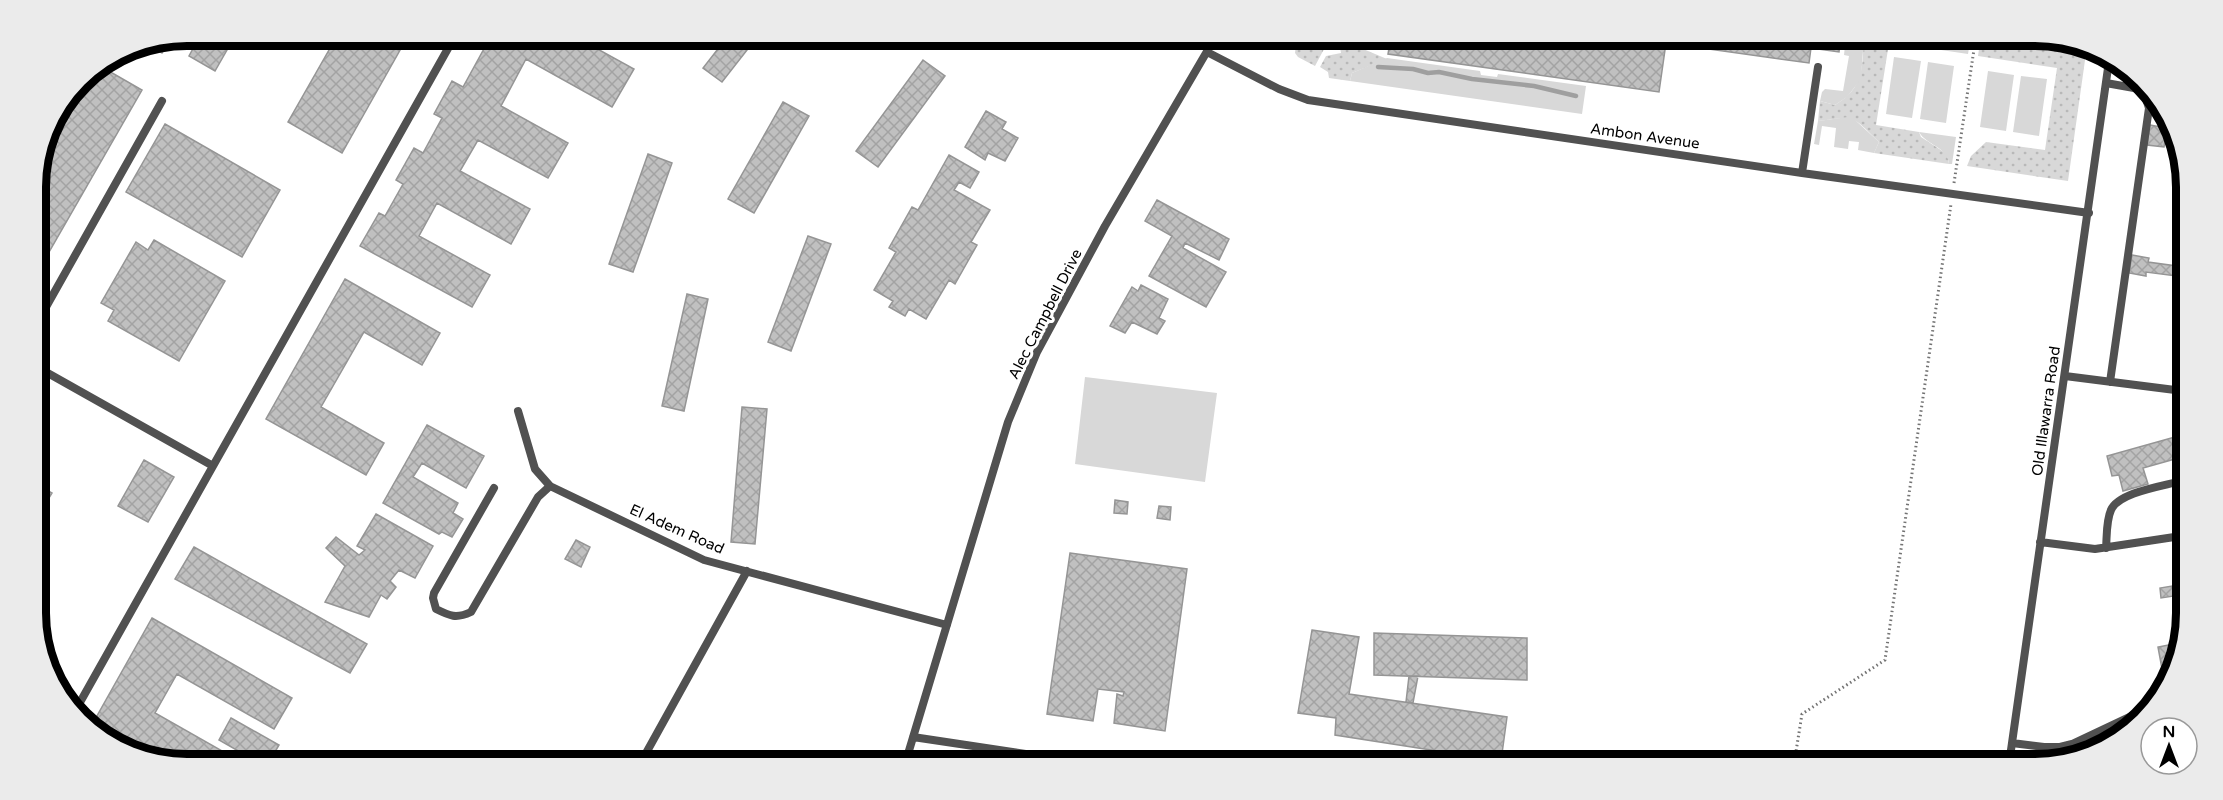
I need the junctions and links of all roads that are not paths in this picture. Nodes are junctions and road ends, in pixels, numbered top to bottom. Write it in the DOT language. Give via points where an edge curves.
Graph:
graph roads {
  1 [pos="449,46"];
  2 [pos="1210,46"];
  3 [pos="1207,52"];
  4 [pos="1818,67"];
  5 [pos="2108,67"];
  6 [pos="2106,83"];
  7 [pos="2134,88"];
  8 [pos="162,101"];
  9 [pos="2147,102"];
  10 [pos="1802,173"];
  11 [pos="2088,213"];
  12 [pos="47,305"];
  13 [pos="47,372"];
  14 [pos="2065,376"];
  15 [pos="2110,382"];
  16 [pos="2176,390"];
  17 [pos="518,411"];
  18 [pos="213,466"];
  19 [pos="2176,482"];
  20 [pos="550,486"];
  21 [pos="494,488"];
  22 [pos="2176,537"];
  23 [pos="2040,542"];
  24 [pos="2106,548"];
  25 [pos="747,571"];
  26 [pos="947,625"];
  27 [pos="80,703"];
  28 [pos="2126,720"];
  29 [pos="913,737"];
  30 [pos="2012,743"];
  31 [pos="2074,748"];
  32 [pos="2011,753"];
  33 [pos="646,754"];
  34 [pos="908,754"];
  35 [pos="1023,754"];
  1 -- 18 [label="lane"];
  2 -- 3 [label="lane, Alec Campbell Drive"];
  3 -- 10 [label="lane, Ambon Avenue" via="1308,100"];
  3 -- 26 [label="lane, Alec Campbell Drive" via="1037,352 1008,422"];
  4 -- 10 [label="lane"];
  5 -- 6 [label="lane, Old Illawarra Road"];
  6 -- 7 [label="lane"];
  6 -- 11 [label="lane, Old Illawarra Road"];
  8 -- 12 [label="lane"];
  9 -- 15 [label="lane"];
  10 -- 11 [label="lane, Ambon Avenue"];
  11 -- 14 [label="lane, Old Illawarra Road"];
  13 -- 18 [label="lane"];
  14 -- 15 [label="lane"];
  14 -- 23 [label="lane, Old Illawarra Road"];
  15 -- 16 [label="lane"];
  17 -- 20 [label="lane, El Adem Road" via="535,469"];
  18 -- 27 [label="lane"];
  19 -- 24 [label="lane" via="2129,495 2115,504 2110,512"];
  20 -- 21 [label="lane" via="538,497 471,612 450,616 436,609 434,593"];
  20 -- 25 [label="lane, El Adem Road" via="705,560"];
  22 -- 24 [label="lane"];
  23 -- 24 [label="lane"];
  23 -- 30 [label="lane, Old Illawarra Road"];
  25 -- 26 [label="lane, El Adem Road"];
  25 -- 33 [label="lane"];
  26 -- 29 [label="lane, Alec Campbell Drive"];
  28 -- 31 [label="lane"];
  29 -- 34 [label="lane, Alec Campbell Drive"];
  29 -- 35 [label="lane"];
  30 -- 31 [label="lane"];
  30 -- 32 [label="lane, Old Illawarra Road"];
}
